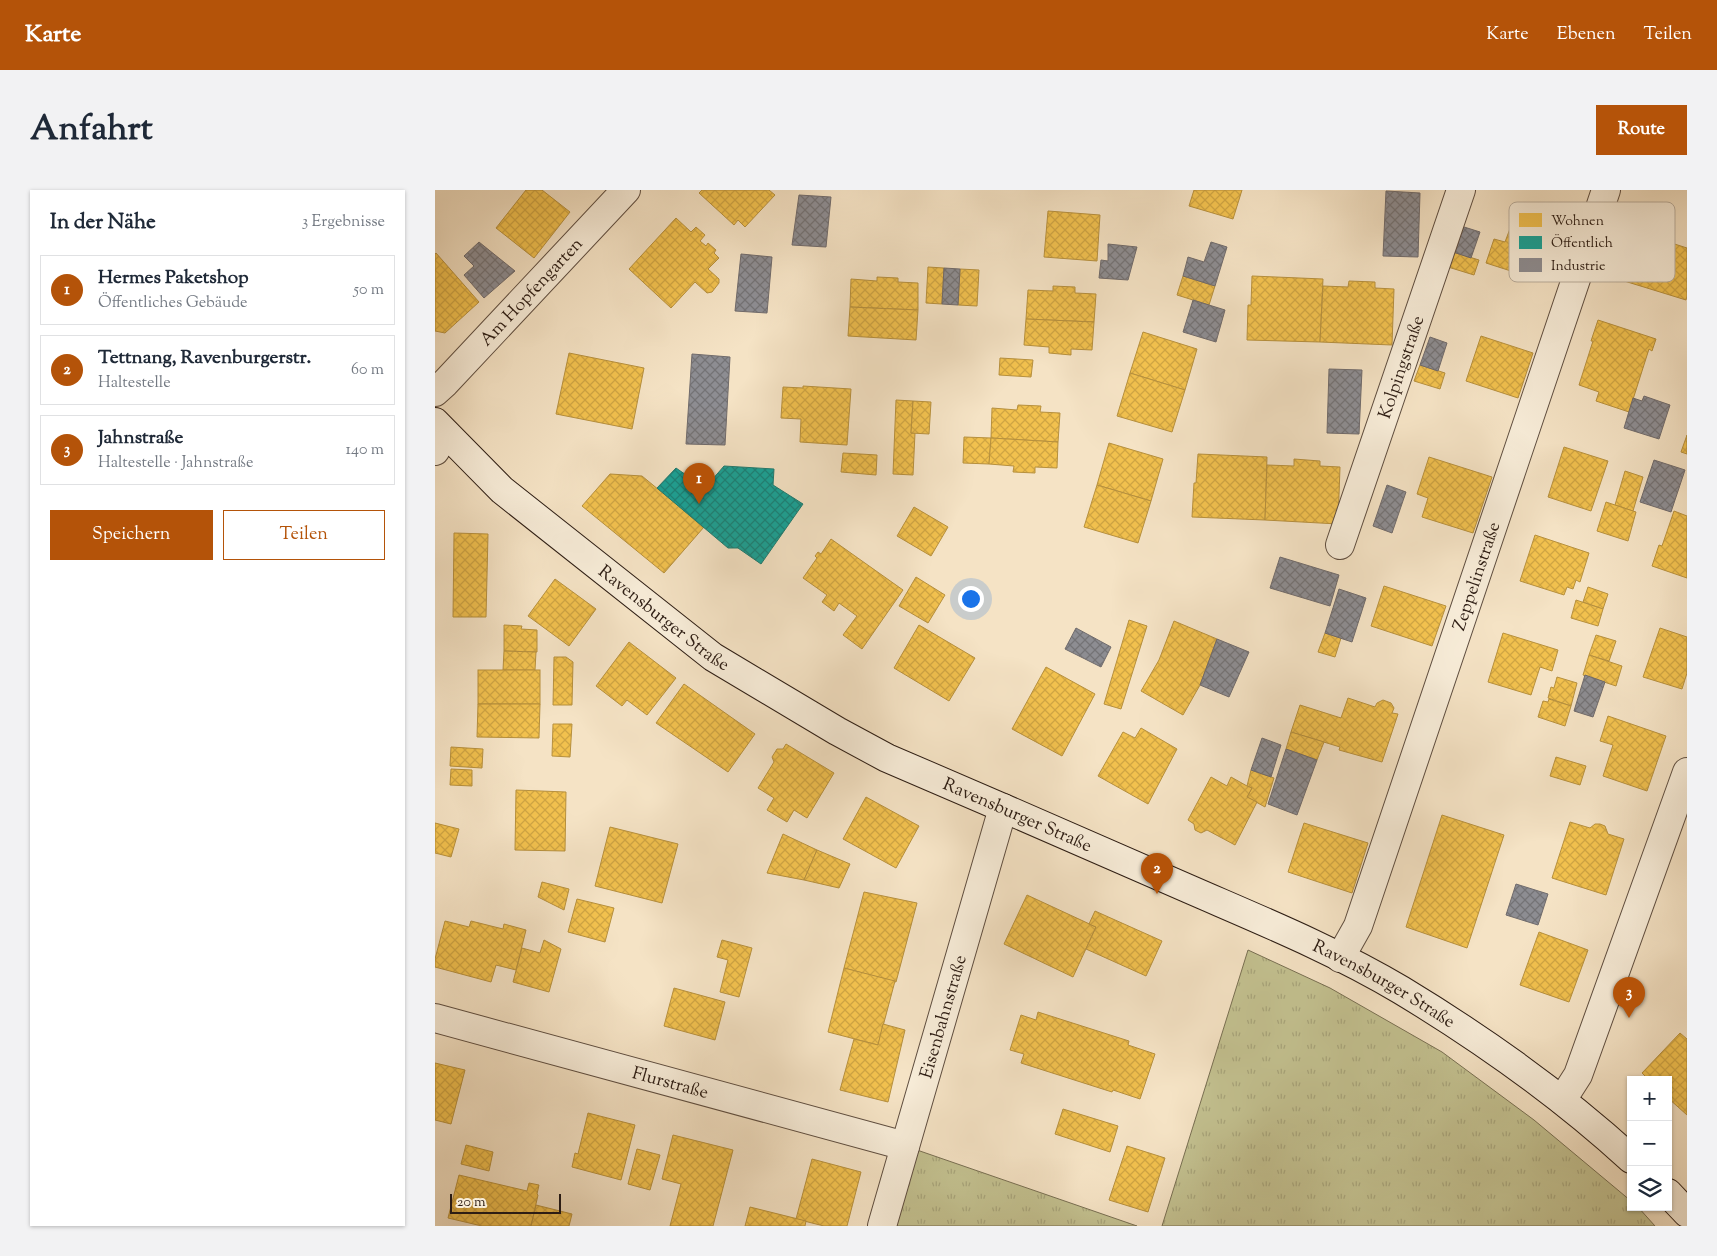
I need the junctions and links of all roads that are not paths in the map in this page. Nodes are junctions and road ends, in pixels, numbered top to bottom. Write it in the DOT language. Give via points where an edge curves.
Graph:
graph roads {
  1 [pos="626,190"];
  2 [pos="1461,190"];
  3 [pos="1605,190"];
  4 [pos="1601,202"];
  5 [pos="1574,282"];
  6 [pos="435,392"];
  7 [pos="439,436"];
  8 [pos="1340,545"];
  9 [pos="1687,772"];
  10 [pos="1003,808"];
  11 [pos="1340,958"];
  12 [pos="435,1018"];
  13 [pos="1561,1100"];
  14 [pos="905,1146"];
  15 [pos="1627,1156"];
  16 [pos="1672,1197"];
  17 [pos="1687,1213"];
  18 [pos="882,1226"];
  1 -- 6 [label="street, Am Hopfengarten"];
  2 -- 8 [label="street, Kolpingstraße"];
  3 -- 4 [label="street, Zeppelinstraße"];
  5 -- 11 [label="street, Zeppelinstraße" via="1358,926"];
  7 -- 10 [label="street, Ravensburger Straße" via="713,657 887,758"];
  9 -- 13 [label="street" via="1578,1076"];
  10 -- 11 [label="street, Ravensburger Straße"];
  10 -- 14 [label="street, Eisenbahnstraße"];
  11 -- 13 [label="street, Ravensburger Straße" via="1399,989 1493,1050"];
  12 -- 14 [label="street, Flurstraße"];
  13 -- 15 [label="street, Ravensburger Straße"];
  14 -- 18 [label="street, Eisenbahnstraße"];
  16 -- 17 [label="street"];
}
